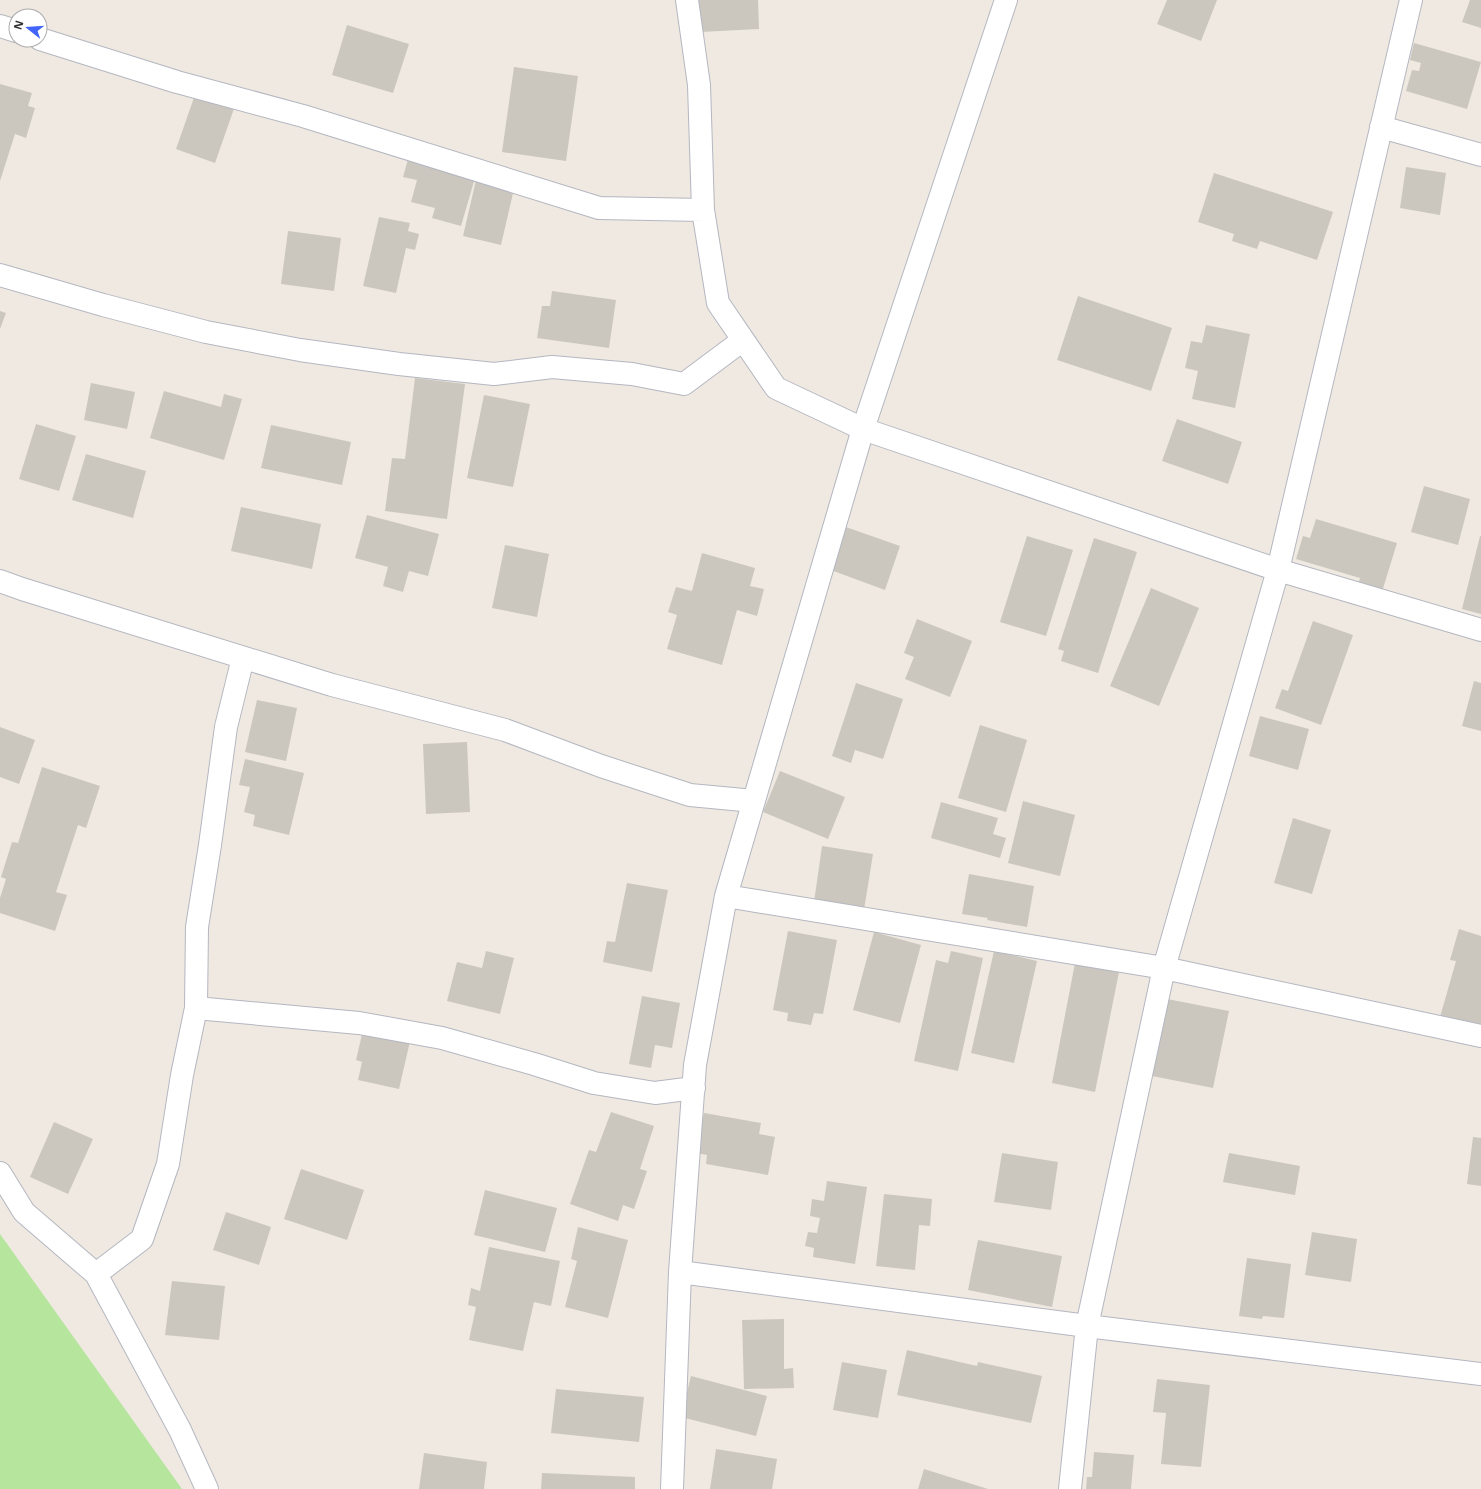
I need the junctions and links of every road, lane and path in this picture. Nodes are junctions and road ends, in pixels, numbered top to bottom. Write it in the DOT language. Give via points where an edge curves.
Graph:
graph roads {
  1 [pos="687,0"];
  2 [pos="1006,0"];
  3 [pos="1411,0"];
  4 [pos="48,42"];
  5 [pos="1381,127"];
  6 [pos="1481,155"];
  7 [pos="703,210"];
  8 [pos="0,275"];
  9 [pos="743,340"];
  10 [pos="863,429"];
  11 [pos="1278,570"];
  12 [pos="0,581"];
  13 [pos="1481,630"];
  14 [pos="244,658"];
  15 [pos="754,801"];
  16 [pos="726,896"];
  17 [pos="1164,968"];
  18 [pos="196,1008"];
  19 [pos="1481,1036"];
  20 [pos="694,1088"];
  21 [pos="0,1172"];
  22 [pos="680,1272"];
  23 [pos="96,1274"];
  24 [pos="1087,1326"];
  25 [pos="1481,1374"];
  26 [pos="207,1489"];
  27 [pos="672,1489"];
  28 [pos="1070,1489"];
  1 -- 7 [label="street" via="699,85"];
  2 -- 10 [label="street"];
  3 -- 5 [label="street"];
  4 -- 7 [label="street" via="177,82 303,116 598,208"];
  5 -- 6 [label="street"];
  5 -- 11 [label="street"];
  7 -- 9 [label="street" via="718,304"];
  8 -- 9 [label="street" via="206,332 315,352 494,374 552,368 632,374 684,384"];
  9 -- 10 [label="street" via="776,388"];
  10 -- 11 [label="street"];
  10 -- 15 [label="street"];
  11 -- 13 [label="street"];
  11 -- 17 [label="street"];
  12 -- 14 [label="street"];
  14 -- 15 [label="street" via="332,685 506,730 601,766 690,795"];
  14 -- 18 [label="street" via="226,727 197,927"];
  15 -- 16 [label="street"];
  16 -- 17 [label="street"];
  16 -- 20 [label="street" via="695,1065"];
  17 -- 19 [label="street"];
  17 -- 24 [label="street"];
  18 -- 20 [label="street" via="367,1024 442,1038 601,1084 655,1093"];
  18 -- 23 [label="street" via="168,1164 142,1239"];
  20 -- 22 [label="street"];
  21 -- 23 [label="street" via="24,1212"];
  22 -- 24 [label="street"];
  22 -- 27 [label="street"];
  23 -- 26 [label="street" via="180,1430"];
  24 -- 25 [label="street"];
  24 -- 28 [label="street"];
}
